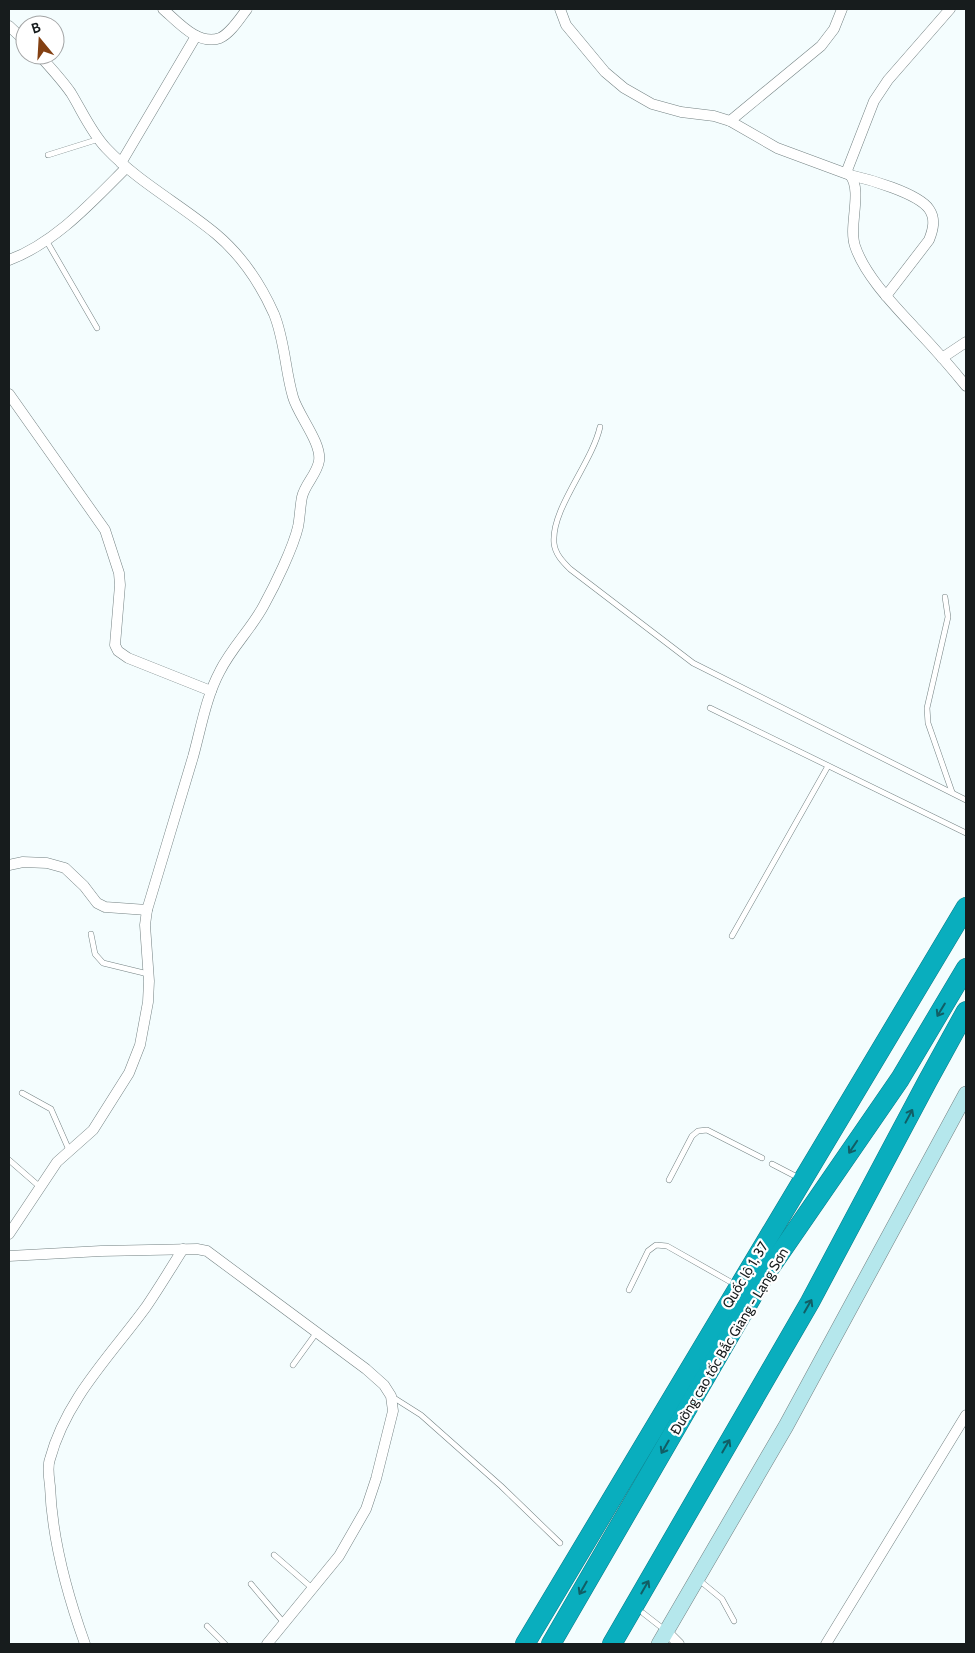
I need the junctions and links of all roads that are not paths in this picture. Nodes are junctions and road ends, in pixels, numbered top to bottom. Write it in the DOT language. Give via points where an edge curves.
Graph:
graph roads {
  1 [pos="163,9"];
  2 [pos="247,9"];
  3 [pos="560,9"];
  4 [pos="842,9"];
  5 [pos="950,9"];
  6 [pos="196,36"];
  7 [pos="48,65"];
  8 [pos="730,121"];
  9 [pos="99,139"];
  10 [pos="48,155"];
  11 [pos="124,165"];
  12 [pos="848,174"];
  13 [pos="46,239"];
  14 [pos="9,260"];
  15 [pos="886,296"];
  16 [pos="96,328"];
  17 [pos="966,342"];
  18 [pos="942,358"];
  19 [pos="966,386"];
  20 [pos="9,394"];
  21 [pos="600,427"];
  22 [pos="945,597"];
  23 [pos="211,691"];
  24 [pos="710,708"];
  25 [pos="828,766"];
  26 [pos="952,792"];
  27 [pos="966,800"];
  28 [pos="966,833"];
  29 [pos="9,865"];
  30 [pos="966,907"];
  31 [pos="147,910"];
  32 [pos="91,934"];
  33 [pos="732,936"];
  34 [pos="966,968"];
  35 [pos="148,974"];
  36 [pos="966,1011"];
  37 [pos="22,1093"];
  38 [pos="966,1094"];
  39 [pos="962,1112"];
  40 [pos="69,1150"];
  41 [pos="762,1158"];
  42 [pos="9,1160"];
  43 [pos="772,1164"];
  44 [pos="802,1179"];
  45 [pos="669,1180"];
  46 [pos="40,1187"];
  47 [pos="9,1234"];
  48 [pos="183,1249"];
  49 [pos="9,1256"];
  50 [pos="738,1286"];
  51 [pos="629,1290"];
  52 [pos="317,1332"];
  53 [pos="293,1365"];
  54 [pos="391,1396"];
  55 [pos="966,1415"];
  56 [pos="560,1543"];
  57 [pos="274,1555"];
  58 [pos="697,1578"];
  59 [pos="251,1584"];
  60 [pos="313,1589"];
  61 [pos="643,1613"];
  62 [pos="734,1621"];
  63 [pos="284,1623"];
  64 [pos="207,1626"];
  65 [pos="662,1638"];
  66 [pos="85,1644"];
  67 [pos="224,1644"];
  68 [pos="267,1644"];
  69 [pos="525,1644"];
  70 [pos="551,1644"];
  71 [pos="612,1644"];
  72 [pos="679,1644"];
  73 [pos="826,1644"];
  1 -- 6 [label="street"];
  2 -- 6 [label="street" via="220,38"];
  3 -- 8 [label="street" via="566,25 583,48 624,88 652,104"];
  4 -- 8 [label="street" via="834,29 820,46"];
  5 -- 12 [label="street" via="874,100"];
  6 -- 11 [label="street"];
  7 -- 9 [label="street" via="63,82"];
  8 -- 12 [label="street" via="777,148"];
  9 -- 10 [label="lane"];
  9 -- 11 [label="street"];
  11 -- 13 [label="street" via="83,212"];
  11 -- 23 [label="street" via="218,236 249,270 274,315 293,398 320,458 302,497 298,528 264,605 220,670"];
  12 -- 15 [label="street" via="855,187 852,230 855,246"];
  12 -- 15 [label="street" via="886,184 915,198 929,209 933,219 929,240"];
  13 -- 14 [label="street"];
  13 -- 16 [label="lane"];
  15 -- 18 [label="street"];
  17 -- 18 [label="street"];
  18 -- 19 [label="street"];
  20 -- 23 [label="street" via="105,530 119,579 115,645 118,652"];
  21 -- 26 [label="lane" via="586,464 560,513 554,545 560,559 693,663"];
  22 -- 26 [label="lane" via="948,616 927,708 928,723"];
  23 -- 31 [label="street"];
  24 -- 25 [label="lane"];
  25 -- 28 [label="lane"];
  25 -- 33 [label="lane"];
  26 -- 27 [label="lane"];
  29 -- 31 [label="street" via="47,863 65,868 97,903 105,907"];
  30 -- 44 [label="highway, Quốc lộ 1, 37"];
  31 -- 35 [label="street"];
  32 -- 35 [label="lane" via="95,954 103,963"];
  34 -- 70 [label="highway, Đường cao tốc Bắc Giang - Lạng Sơn, one-way" via="900,1079 763,1278"];
  35 -- 40 [label="street" via="145,1022 129,1073 93,1130"];
  71 -- 36 [label="highway, one-way" via="810,1302"];
  37 -- 40 [label="lane" via="51,1109"];
  38 -- 39 [label="street"];
  39 -- 58 [label="street"];
  40 -- 46 [label="street"];
  41 -- 45 [label="lane" via="707,1130 698,1131 692,1136"];
  42 -- 46 [label="lane"];
  43 -- 44 [label="lane"];
  44 -- 50 [label="highway, Quốc lộ 1, 37"];
  46 -- 47 [label="street"];
  48 -- 49 [label="street"];
  48 -- 52 [label="street" via="207,1251"];
  48 -- 66 [label="street" via="146,1306 81,1391 49,1461 54,1527 64,1576"];
  50 -- 51 [label="lane" via="667,1246 656,1245 648,1252"];
  50 -- 69 [label="highway, Quốc lộ 1, 37"];
  52 -- 53 [label="lane"];
  52 -- 54 [label="street" via="366,1369"];
  54 -- 56 [label="lane" via="421,1415"];
  54 -- 60 [label="street" via="392,1411 366,1509 339,1556"];
  55 -- 73 [label="street"];
  57 -- 60 [label="lane"];
  58 -- 62 [label="lane" via="722,1599"];
  58 -- 65 [label="street"];
  59 -- 63 [label="lane"];
  60 -- 63 [label="street"];
  61 -- 65 [label="lane"];
  63 -- 68 [label="street"];
  64 -- 67 [label="lane"];
  65 -- 72 [label="street"];
}
